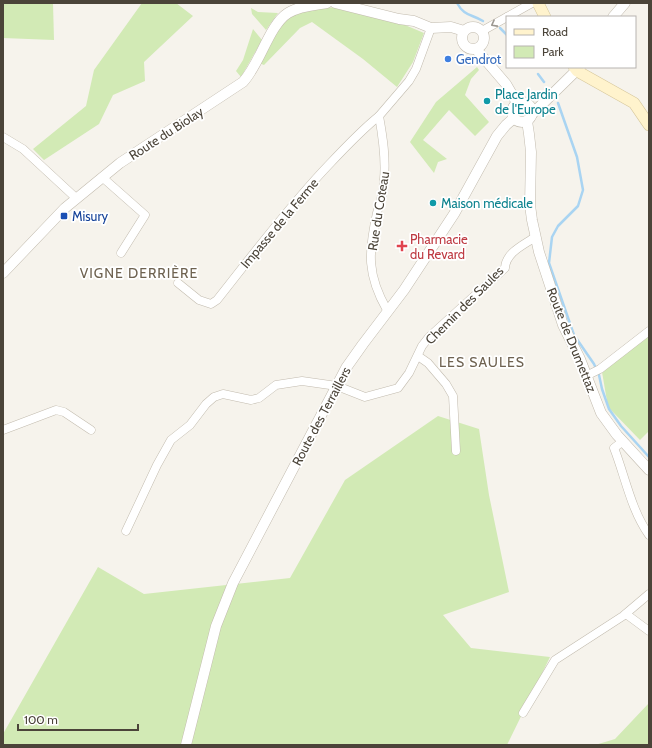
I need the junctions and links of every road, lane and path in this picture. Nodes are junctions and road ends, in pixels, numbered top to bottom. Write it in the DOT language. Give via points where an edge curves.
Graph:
graph roads {
  1 [pos="327,3"];
  2 [pos="335,3"];
  3 [pos="532,3"];
  4 [pos="538,3"];
  5 [pos="625,3"];
  6 [pos="509,16"];
  7 [pos="544,16"];
  8 [pos="614,16"];
  9 [pos="506,18"];
  10 [pos="436,28"];
  11 [pos="482,31"];
  12 [pos="463,33"];
  13 [pos="478,47"];
  14 [pos="577,68"];
  15 [pos="526,110"];
  16 [pos="379,116"];
  17 [pos="514,116"];
  18 [pos="649,125"];
  19 [pos="3,137"];
  20 [pos="102,177"];
  21 [pos="76,198"];
  22 [pos="535,237"];
  23 [pos="121,253"];
  24 [pos="3,273"];
  25 [pos="178,283"];
  26 [pos="387,310"];
  27 [pos="649,331"];
  28 [pos="418,356"];
  29 [pos="593,373"];
  30 [pos="337,386"];
  31 [pos="3,430"];
  32 [pos="91,430"];
  33 [pos="623,441"];
  34 [pos="456,451"];
  35 [pos="649,470"];
  36 [pos="126,531"];
  37 [pos="649,535"];
  38 [pos="649,594"];
  39 [pos="626,614"];
  40 [pos="649,631"];
  41 [pos="523,713"];
  42 [pos="186,745"];
  1 -- 20 [label="street, Route du Biolay" via="305,6 282,17 243,82"];
  2 -- 10 [label="street"];
  3 -- 6 [label="street"];
  4 -- 7 [label="main road"];
  5 -- 8 [label="street"];
  9 -- 11 [label="street, one-way"];
  10 -- 12 [label="street"];
  10 -- 16 [label="street" via="409,81"];
  11 -- 12 [label="street" via="473,27"];
  11 -- 13 [label="street" via="484,40"];
  12 -- 13 [label="street" via="462,40 466,46"];
  13 -- 15 [label="street"];
  14 -- 15 [label="street" via="547,99"];
  14 -- 18 [label="main road" via="634,103"];
  15 -- 17 [label="street" via="520,121"];
  15 -- 17 [label="street, Route des Terraillers" via="513,108"];
  15 -- 22 [label="street, Route de Drumettaz" via="530,204"];
  16 -- 25 [label="street, Impasse de la Ferme" via="353,138 277,222 217,300 210,304 199,300"];
  16 -- 26 [label="street, Rue du Coteau" via="385,155 385,175 370,262 375,285"];
  17 -- 26 [label="street, Route des Terraillers" via="497,136 454,214 416,272"];
  19 -- 21 [label="street" via="23,149"];
  20 -- 21 [label="street, Route du Biolay"];
  20 -- 23 [label="street" via="145,215"];
  21 -- 24 [label="street, Route du Biolay"];
  22 -- 28 [label="street, Chemin des Saules" via="510,255 505,268 429,337"];
  22 -- 29 [label="street, Route de Drumettaz" via="563,325"];
  26 -- 30 [label="street, Route des Terraillers" via="353,358"];
  27 -- 29 [label="street"];
  28 -- 30 [label="street, Chemin des Saules" via="398,388 365,397"];
  28 -- 34 [label="street" via="428,363 453,396"];
  29 -- 33 [label="street, Route de Drumettaz" via="601,414"];
  30 -- 36 [label="street, Chemin des Saules" via="302,381 276,385 259,398 251,400 223,394 214,397 190,425 172,440 157,465"];
  30 -- 42 [label="street, Route des Terraillers" via="233,583 216,626"];
  31 -- 32 [label="street" via="56,410 64,412"];
  33 -- 35 [label="street, Route de Drumettaz"];
  33 -- 37 [label="street" via="614,448 636,511"];
  38 -- 39 [label="street"];
  39 -- 40 [label="street"];
  39 -- 41 [label="street" via="554,660"];
}
